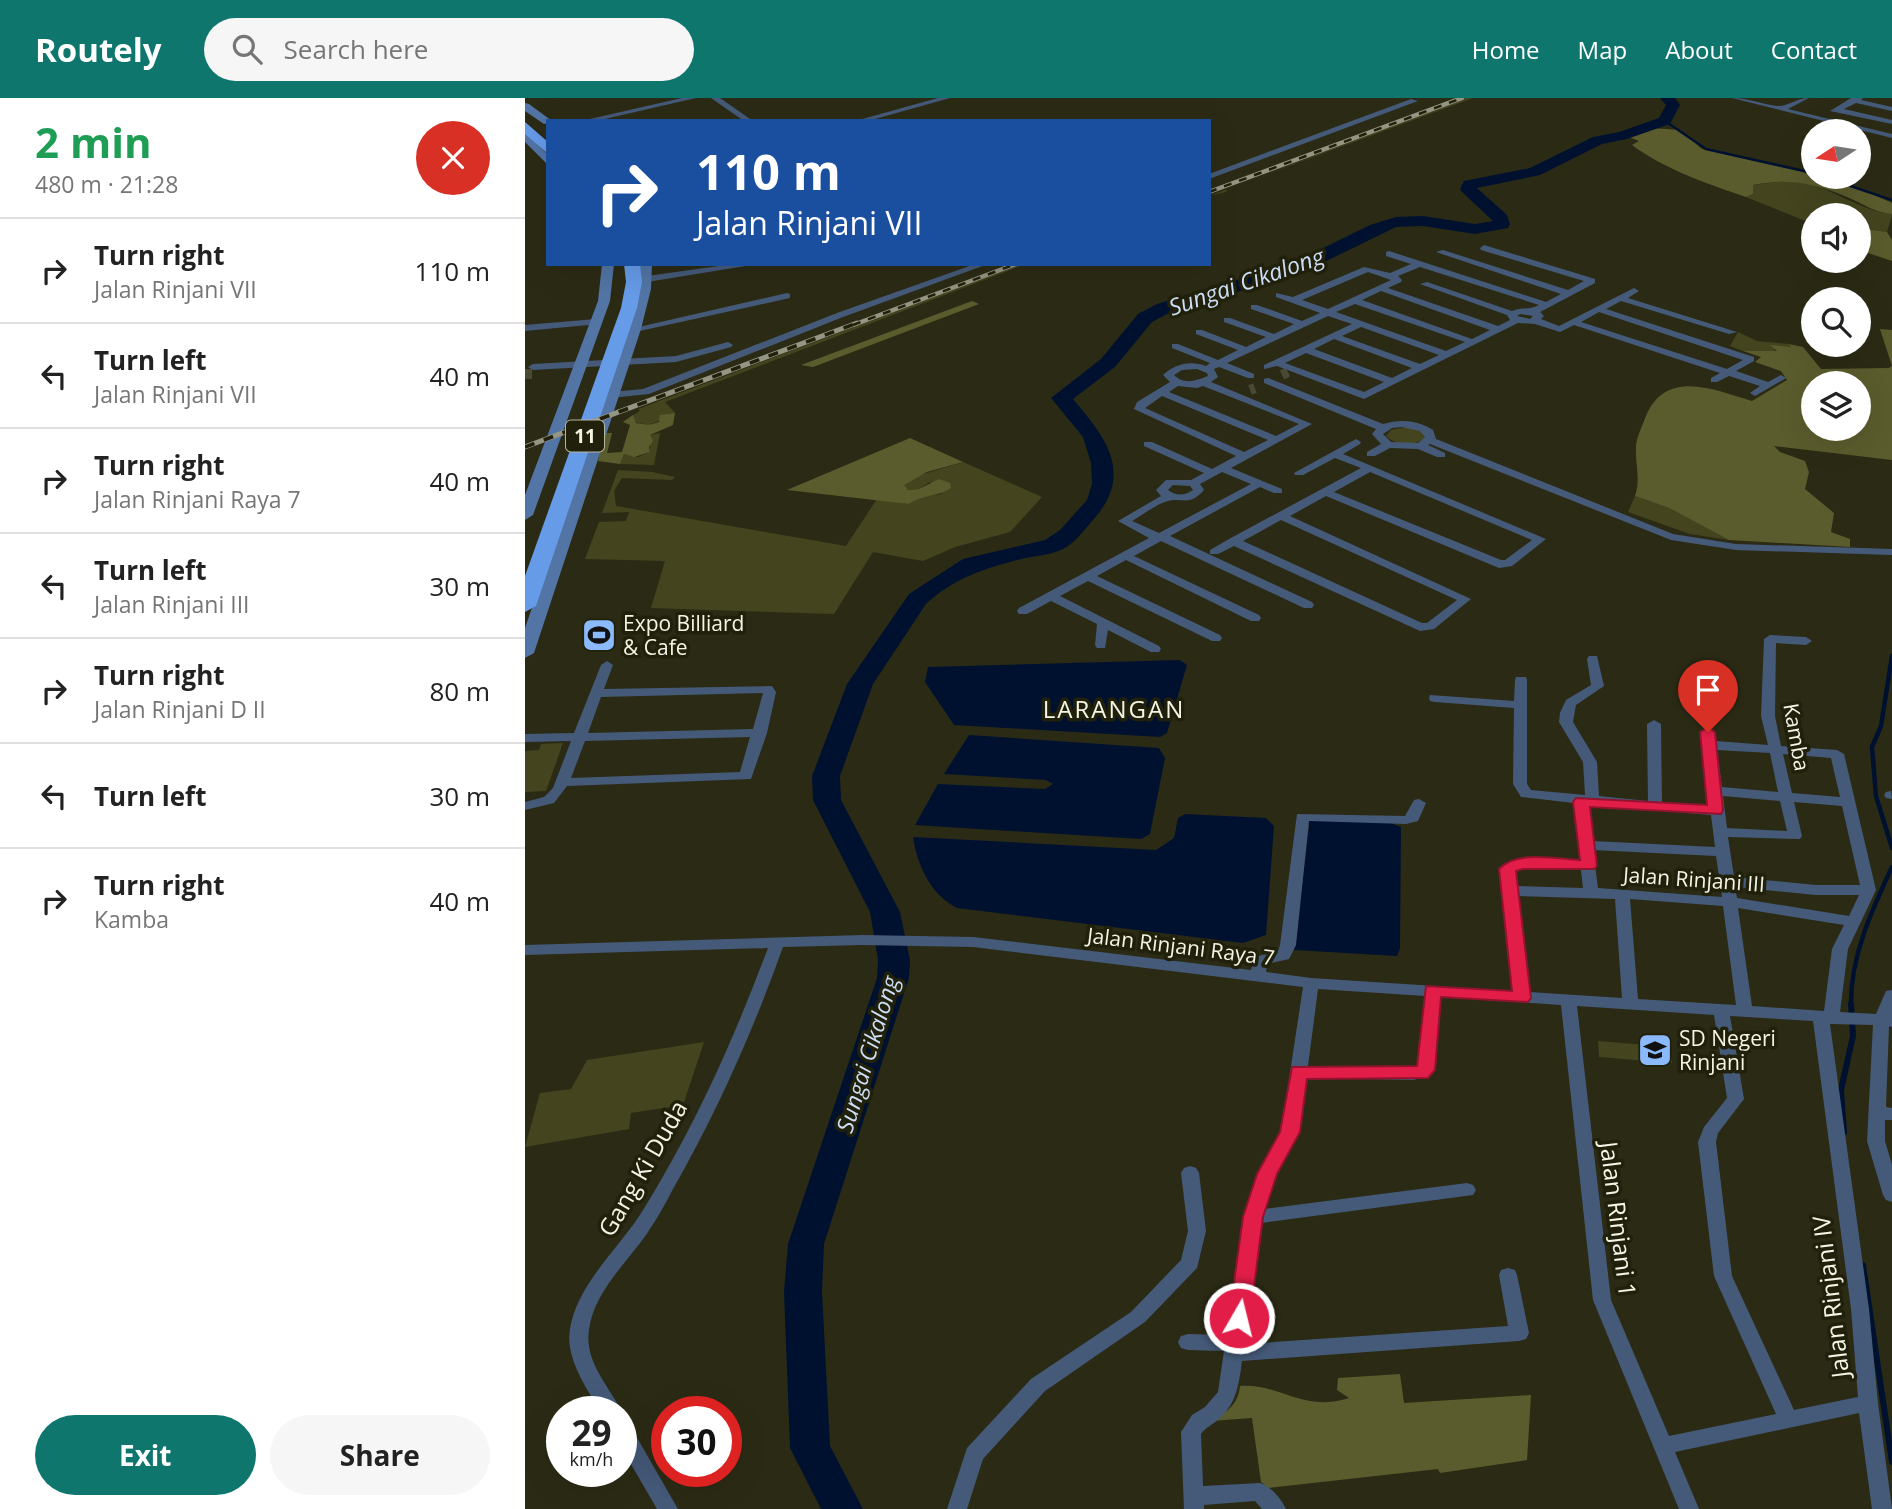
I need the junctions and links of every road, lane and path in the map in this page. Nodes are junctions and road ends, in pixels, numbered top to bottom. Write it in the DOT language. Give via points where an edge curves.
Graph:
graph roads {
  1 [pos="692,98"];
  2 [pos="715,98"];
  3 [pos="946,98"];
  4 [pos="1805,98"];
  5 [pos="1742,99"];
  6 [pos="1856,99"];
  7 [pos="1414,101"];
  8 [pos="1890,103"];
  9 [pos="525,106"];
  10 [pos="1783,108"];
  11 [pos="1837,109"];
  12 [pos="525,114"];
  13 [pos="1820,117"];
  14 [pos="594,119"];
  15 [pos="746,119"];
  16 [pos="867,119"];
  17 [pos="1892,122"];
  18 [pos="525,124"];
  19 [pos="546,125"];
  20 [pos="546,125"];
  21 [pos="546,126"];
  22 [pos="525,135"];
  23 [pos="1891,136"];
  24 [pos="1878,142"];
  25 [pos="536,147"];
  26 [pos="1211,176"];
  27 [pos="1484,248"];
  28 [pos="1440,251"];
  29 [pos="1389,254"];
  30 [pos="1452,256"];
  31 [pos="1423,265"];
  32 [pos="608,266"];
  33 [pos="618,266"];
  34 [pos="632,266"];
  35 [pos="738,266"];
  36 [pos="978,266"];
  37 [pos="646,272"];
  38 [pos="1391,276"];
  39 [pos="1424,284"];
  40 [pos="1380,288"];
  41 [pos="1634,291"];
  42 [pos="1568,293"];
  43 [pos="1279,295"];
  44 [pos="787,296"];
  45 [pos="1620,298"];
  46 [pos="1294,300"];
  47 [pos="1353,300"];
  48 [pos="1547,305"];
  49 [pos="1254,307"];
  50 [pos="1598,309"];
  51 [pos="1327,312"];
  52 [pos="1534,316"];
  53 [pos="1515,317"];
  54 [pos="1227,320"];
  55 [pos="1573,321"];
  56 [pos="596,322"];
  57 [pos="1302,324"];
  58 [pos="1360,324"];
  59 [pos="525,328"];
  60 [pos="635,329"];
  61 [pos="1498,329"];
  62 [pos="1199,332"];
  63 [pos="1732,332"];
  64 [pos="1333,336"];
  65 [pos="1275,337"];
  66 [pos="1473,342"];
  67 [pos="728,345"];
  68 [pos="1175,346"];
  69 [pos="1305,349"];
  70 [pos="1246,350"];
  71 [pos="1447,355"];
  72 [pos="1217,363"];
  73 [pos="623,365"];
  74 [pos="579,368"];
  75 [pos="1421,368"];
  76 [pos="1206,369"];
  77 [pos="532,370"];
  78 [pos="1288,372"];
  79 [pos="1728,372"];
  80 [pos="1251,376"];
  81 [pos="1781,378"];
  82 [pos="1714,380"];
  83 [pos="1269,382"];
  84 [pos="1393,382"];
  85 [pos="1177,383"];
  86 [pos="1205,383"];
  87 [pos="1768,385"];
  88 [pos="1161,393"];
  89 [pos="1755,393"];
  90 [pos="611,395"];
  91 [pos="1237,396"];
  92 [pos="1383,428"];
  93 [pos="1276,440"];
  94 [pos="1356,442"];
  95 [pos="1425,443"];
  96 [pos="1148,444"];
  97 [pos="1388,445"];
  98 [pos="1334,454"];
  99 [pos="1244,456"];
  100 [pos="1366,460"];
  101 [pos="1217,470"];
  102 [pos="1299,473"];
  103 [pos="1155,477"];
  104 [pos="583,482"];
  105 [pos="1167,483"];
  106 [pos="1193,483"];
  107 [pos="1260,483"];
  108 [pos="537,485"];
  109 [pos="1278,491"];
  110 [pos="1326,492"];
  111 [pos="1168,496"];
  112 [pos="525,515"];
  113 [pos="1281,516"];
  114 [pos="1159,537"];
  115 [pos="1233,541"];
  116 [pos="1214,552"];
  117 [pos="1892,552"];
  118 [pos="1124,555"];
  119 [pos="525,557"];
  120 [pos="1086,575"];
  121 [pos="1049,595"];
  122 [pos="1308,605"];
  123 [pos="525,606"];
  124 [pos="1023,611"];
  125 [pos="1255,618"];
  126 [pos="1103,622"];
  127 [pos="1216,638"];
  128 [pos="1806,641"];
  129 [pos="1101,645"];
  130 [pos="1155,649"];
  131 [pos="525,653"];
  132 [pos="1593,659"];
  133 [pos="607,665"];
  134 [pos="1521,680"];
  135 [pos="596,693"];
  136 [pos="1435,698"];
  137 [pos="1521,705"];
  138 [pos="1654,723"];
  139 [pos="760,733"];
  140 [pos="579,736"];
  141 [pos="525,738"];
  142 [pos="1776,749"];
  143 [pos="561,782"];
  144 [pos="1714,791"];
  145 [pos="1787,799"];
  146 [pos="1587,802"];
  147 [pos="1419,803"];
  148 [pos="1846,803"];
  149 [pos="1655,805"];
  150 [pos="525,806"];
  151 [pos="1715,810"];
  152 [pos="1720,832"];
  153 [pos="1586,845"];
  154 [pos="1723,852"];
  155 [pos="1588,866"];
  156 [pos="1727,881"];
  157 [pos="1869,890"];
  158 [pos="1511,891"];
  159 [pos="1591,892"];
  160 [pos="1622,894"];
  161 [pos="1730,901"];
  162 [pos="1853,922"];
  163 [pos="777,944"];
  164 [pos="525,950"];
  165 [pos="1258,976"];
  166 [pos="1311,983"];
  167 [pos="1433,990"];
  168 [pos="1892,995"];
  169 [pos="1522,998"];
  170 [pos="1569,1002"];
  171 [pos="1631,1005"];
  172 [pos="1721,1011"];
  173 [pos="1745,1012"];
  174 [pos="1831,1019"];
  175 [pos="1882,1021"];
  176 [pos="1299,1072"];
  177 [pos="1884,1113"];
  178 [pos="1190,1173"];
  179 [pos="1467,1190"];
  180 [pos="1892,1195"];
  181 [pos="1253,1217"];
  182 [pos="1508,1275"];
  183 [pos="1188,1342"];
  184 [pos="1235,1348"];
  185 [pos="604,1396"];
  186 [pos="1868,1403"];
  187 [pos="1789,1420"];
  188 [pos="1661,1446"];
  189 [pos="637,1456"];
  190 [pos="1193,1503"];
  191 [pos="668,1509"];
  192 [pos="957,1509"];
  193 [pos="1276,1509"];
  194 [pos="1689,1509"];
  195 [pos="1882,1509"];
  1 -- 14 [label="street"];
  2 -- 15 [label="street"];
  3 -- 16 [label="street"];
  4 -- 10 [label="street"];
  5 -- 10 [label="street"];
  6 -- 8 [label="street"];
  6 -- 11 [label="street"];
  7 -- 26 [label="street"];
  9 -- 19 [label="street"];
  10 -- 13 [label="street"];
  11 -- 13 [label="street"];
  11 -- 17 [label="street"];
  12 -- 20 [label="highway"];
  13 -- 23 [label="street"];
  18 -- 21 [label="street"];
  18 -- 25 [label="highway"];
  22 -- 25 [label="street"];
  23 -- 24 [label="street"];
  27 -- 42 [label="street" via="1592,281"];
  28 -- 30 [label="street"];
  29 -- 31 [label="street"];
  30 -- 31 [label="street"];
  30 -- 42 [label="street"];
  31 -- 38 [label="street"];
  31 -- 48 [label="street"];
  32 -- 56 [label="street" via="608,286"];
  33 -- 119 [label="highway, 11" via="615,308"];
  34 -- 123 [label="highway, 11" via="629,308"];
  35 -- 37 [label="street"];
  36 -- 90 [label="street" via="652,389"];
  37 -- 60 [label="street"];
  38 -- 40 [label="street" via="1398,280"];
  38 -- 46 [label="street" via="1367,269"];
  39 -- 53 [label="street"];
  40 -- 47 [label="street"];
  40 -- 61 [label="street"];
  41 -- 45 [label="street"];
  42 -- 48 [label="street"];
  43 -- 46 [label="street"];
  44 -- 60 [label="street"];
  45 -- 50 [label="street"];
  45 -- 63 [label="street"];
  46 -- 51 [label="street"];
  47 -- 51 [label="street"];
  47 -- 66 [label="street"];
  48 -- 52 [label="street"];
  49 -- 57 [label="street"];
  50 -- 55 [label="street"];
  50 -- 79 [label="street" via="1751,359"];
  51 -- 57 [label="street"];
  51 -- 58 [label="street"];
  52 -- 53 [label="street"];
  52 -- 55 [label="street" via="1560,328"];
  53 -- 61 [label="street"];
  54 -- 65 [label="street"];
  55 -- 79 [label="street"];
  56 -- 59 [label="street"];
  56 -- 74 [label="street"];
  57 -- 65 [label="street"];
  58 -- 64 [label="street"];
  58 -- 71 [label="street"];
  60 -- 73 [label="street"];
  61 -- 66 [label="street"];
  62 -- 70 [label="street"];
  64 -- 69 [label="street"];
  64 -- 75 [label="street"];
  65 -- 70 [label="street"];
  66 -- 71 [label="street"];
  67 -- 73 [label="street" via="687,358"];
  68 -- 72 [label="street"];
  69 -- 78 [label="street" via="1272,365"];
  69 -- 84 [label="street"];
  70 -- 72 [label="street"];
  71 -- 75 [label="street"];
  72 -- 76 [label="street"];
  72 -- 80 [label="street"];
  73 -- 74 [label="street"];
  73 -- 90 [label="street"];
  74 -- 77 [label="street"];
  74 -- 108 [label="street"];
  75 -- 84 [label="street"];
  76 -- 85 [label="street" via="1168,368 1168,377"];
  76 -- 86 [label="street" via="1213,375"];
  78 -- 83 [label="street"];
  78 -- 84 [label="street" via="1364,396"];
  79 -- 82 [label="street"];
  79 -- 87 [label="street"];
  81 -- 87 [label="street"];
  83 -- 91 [label="street"];
  83 -- 92 [label="street"];
  85 -- 86 [label="street"];
  85 -- 88 [label="street"];
  86 -- 91 [label="street"];
  87 -- 89 [label="street"];
  88 -- 93 [label="street"];
  88 -- 99 [label="street" via="1141,404 1141,411"];
  90 -- 104 [label="street"];
  91 -- 93 [label="street" via="1307,424"];
  92 -- 95 [label="street" via="1417,426 1429,432"];
  92 -- 97 [label="street" via="1377,434"];
  93 -- 99 [label="street"];
  94 -- 98 [label="street"];
  95 -- 97 [label="street"];
  95 -- 117 [label="street" via="1628,528 1711,544"];
  96 -- 101 [label="street"];
  97 -- 100 [label="street"];
  98 -- 100 [label="street"];
  98 -- 102 [label="street"];
  99 -- 101 [label="street"];
  100 -- 110 [label="street"];
  100 -- 110 [label="street" via="1540,539 1508,564 1499,564"];
  101 -- 106 [label="street"];
  101 -- 107 [label="street"];
  103 -- 105 [label="street"];
  104 -- 108 [label="street" via="581,477 562,474"];
  104 -- 131 [label="street"];
  105 -- 106 [label="street"];
  105 -- 111 [label="street" via="1161,489"];
  106 -- 111 [label="street" via="1199,490 1192,496"];
  107 -- 109 [label="street"];
  107 -- 114 [label="street"];
  108 -- 112 [label="street"];
  110 -- 113 [label="street"];
  111 -- 114 [label="street" via="1124,521"];
  113 -- 115 [label="street"];
  113 -- 115 [label="street" via="1465,599 1430,626 1420,627"];
  114 -- 118 [label="street"];
  114 -- 122 [label="street"];
  115 -- 116 [label="street"];
  118 -- 120 [label="street"];
  118 -- 125 [label="street"];
  120 -- 121 [label="street"];
  120 -- 127 [label="street"];
  121 -- 124 [label="street"];
  121 -- 126 [label="street" via="1083,618"];
  126 -- 129 [label="street"];
  126 -- 130 [label="street"];
  128 -- 142 [label="street, Kamba" via="1770,639 1768,716"];
  132 -- 146 [label="street" via="1598,687 1575,697 1566,715 1590,762"];
  133 -- 135 [label="street"];
  134 -- 137 [label="street"];
  135 -- 139 [label="street" via="767,689"];
  135 -- 140 [label="street"];
  136 -- 137 [label="street"];
  137 -- 146 [label="street" via="1522,791 1530,797"];
  138 -- 149 [label="street"];
  139 -- 140 [label="street"];
  139 -- 143 [label="street" via="746,776"];
  140 -- 141 [label="street"];
  140 -- 143 [label="street"];
  142 -- 144 [label="street" via="1708,738"];
  142 -- 145 [label="street, Kamba"];
  142 -- 148 [label="street" via="1837,754"];
  143 -- 150 [label="street" via="554,797"];
  144 -- 145 [label="street"];
  144 -- 151 [label="street"];
  145 -- 148 [label="street"];
  145 -- 152 [label="street, Kamba" via="1795,836"];
  146 -- 149 [label="street"];
  146 -- 153 [label="street"];
  147 -- 165 [label="street" via="1413,818 1406,820 1302,817 1288,945 1284,955 1260,961"];
  148 -- 157 [label="street"];
  149 -- 151 [label="street"];
  151 -- 152 [label="street"];
  152 -- 154 [label="street"];
  153 -- 154 [label="street"];
  153 -- 155 [label="street"];
  154 -- 156 [label="street"];
  155 -- 158 [label="street" via="1512,866 1508,869"];
  155 -- 159 [label="street"];
  156 -- 157 [label="street"];
  156 -- 161 [label="street"];
  157 -- 162 [label="street, Jalan Rinjani IV"];
  158 -- 159 [label="street, Jalan Rinjani III"];
  158 -- 169 [label="street"];
  159 -- 160 [label="street, Jalan Rinjani III"];
  160 -- 161 [label="street, Jalan Rinjani III"];
  160 -- 171 [label="street"];
  161 -- 162 [label="street, Jalan Rinjani III" via="1792,908"];
  161 -- 173 [label="street"];
  162 -- 174 [label="street, Jalan Rinjani IV" via="1840,949"];
  163 -- 164 [label="street, Jalan Rinjani Raya 7"];
  163 -- 165 [label="street, Jalan Rinjani Raya 7" via="973,942"];
  163 -- 185 [label="street, Gang Ki Duda" via="756,1003 696,1130 579,1328 584,1359"];
  165 -- 166 [label="street, Jalan Rinjani Raya 7"];
  166 -- 167 [label="street, Jalan Rinjani Raya 7"];
  166 -- 176 [label="street"];
  167 -- 169 [label="street, Jalan Rinjani Raya 7"];
  167 -- 176 [label="street" via="1426,1070 1414,1074"];
  168 -- 175 [label="street"];
  169 -- 170 [label="street, Jalan Rinjani Raya 7"];
  170 -- 171 [label="street, Jalan Rinjani Raya 7"];
  170 -- 188 [label="street, Jalan Rinjani 1" via="1602,1300"];
  171 -- 172 [label="street, Jalan Rinjani Raya 7"];
  172 -- 173 [label="street, Jalan Rinjani Raya 7"];
  172 -- 187 [label="street" via="1736,1100 1710,1131 1707,1142 1723,1276"];
  173 -- 174 [label="street, Jalan Rinjani Raya 7"];
  174 -- 175 [label="street, Jalan Rinjani Raya 7"];
  174 -- 186 [label="street, Jalan Rinjani IV"];
  175 -- 177 [label="street"];
  176 -- 181 [label="street" via="1290,1132 1267,1174"];
  177 -- 180 [label="street" via="1876,1141"];
  178 -- 192 [label="street" via="1197,1231 1190,1263 1138,1317 1038,1385 974,1454"];
  179 -- 181 [label="street"];
  181 -- 184 [label="street"];
  182 -- 184 [label="street" via="1519,1333"];
  183 -- 184 [label="street"];
  184 -- 190 [label="street" via="1227,1395 1191,1432"];
  186 -- 187 [label="street, Jalan Rinjani IV"];
  186 -- 195 [label="street"];
  187 -- 188 [label="street, Jalan Rinjani IV"];
  188 -- 194 [label="street, Jalan Rinjani 1"];
  189 -- 191 [label="street"];
  190 -- 193 [label="street" via="1260,1492"];
}
